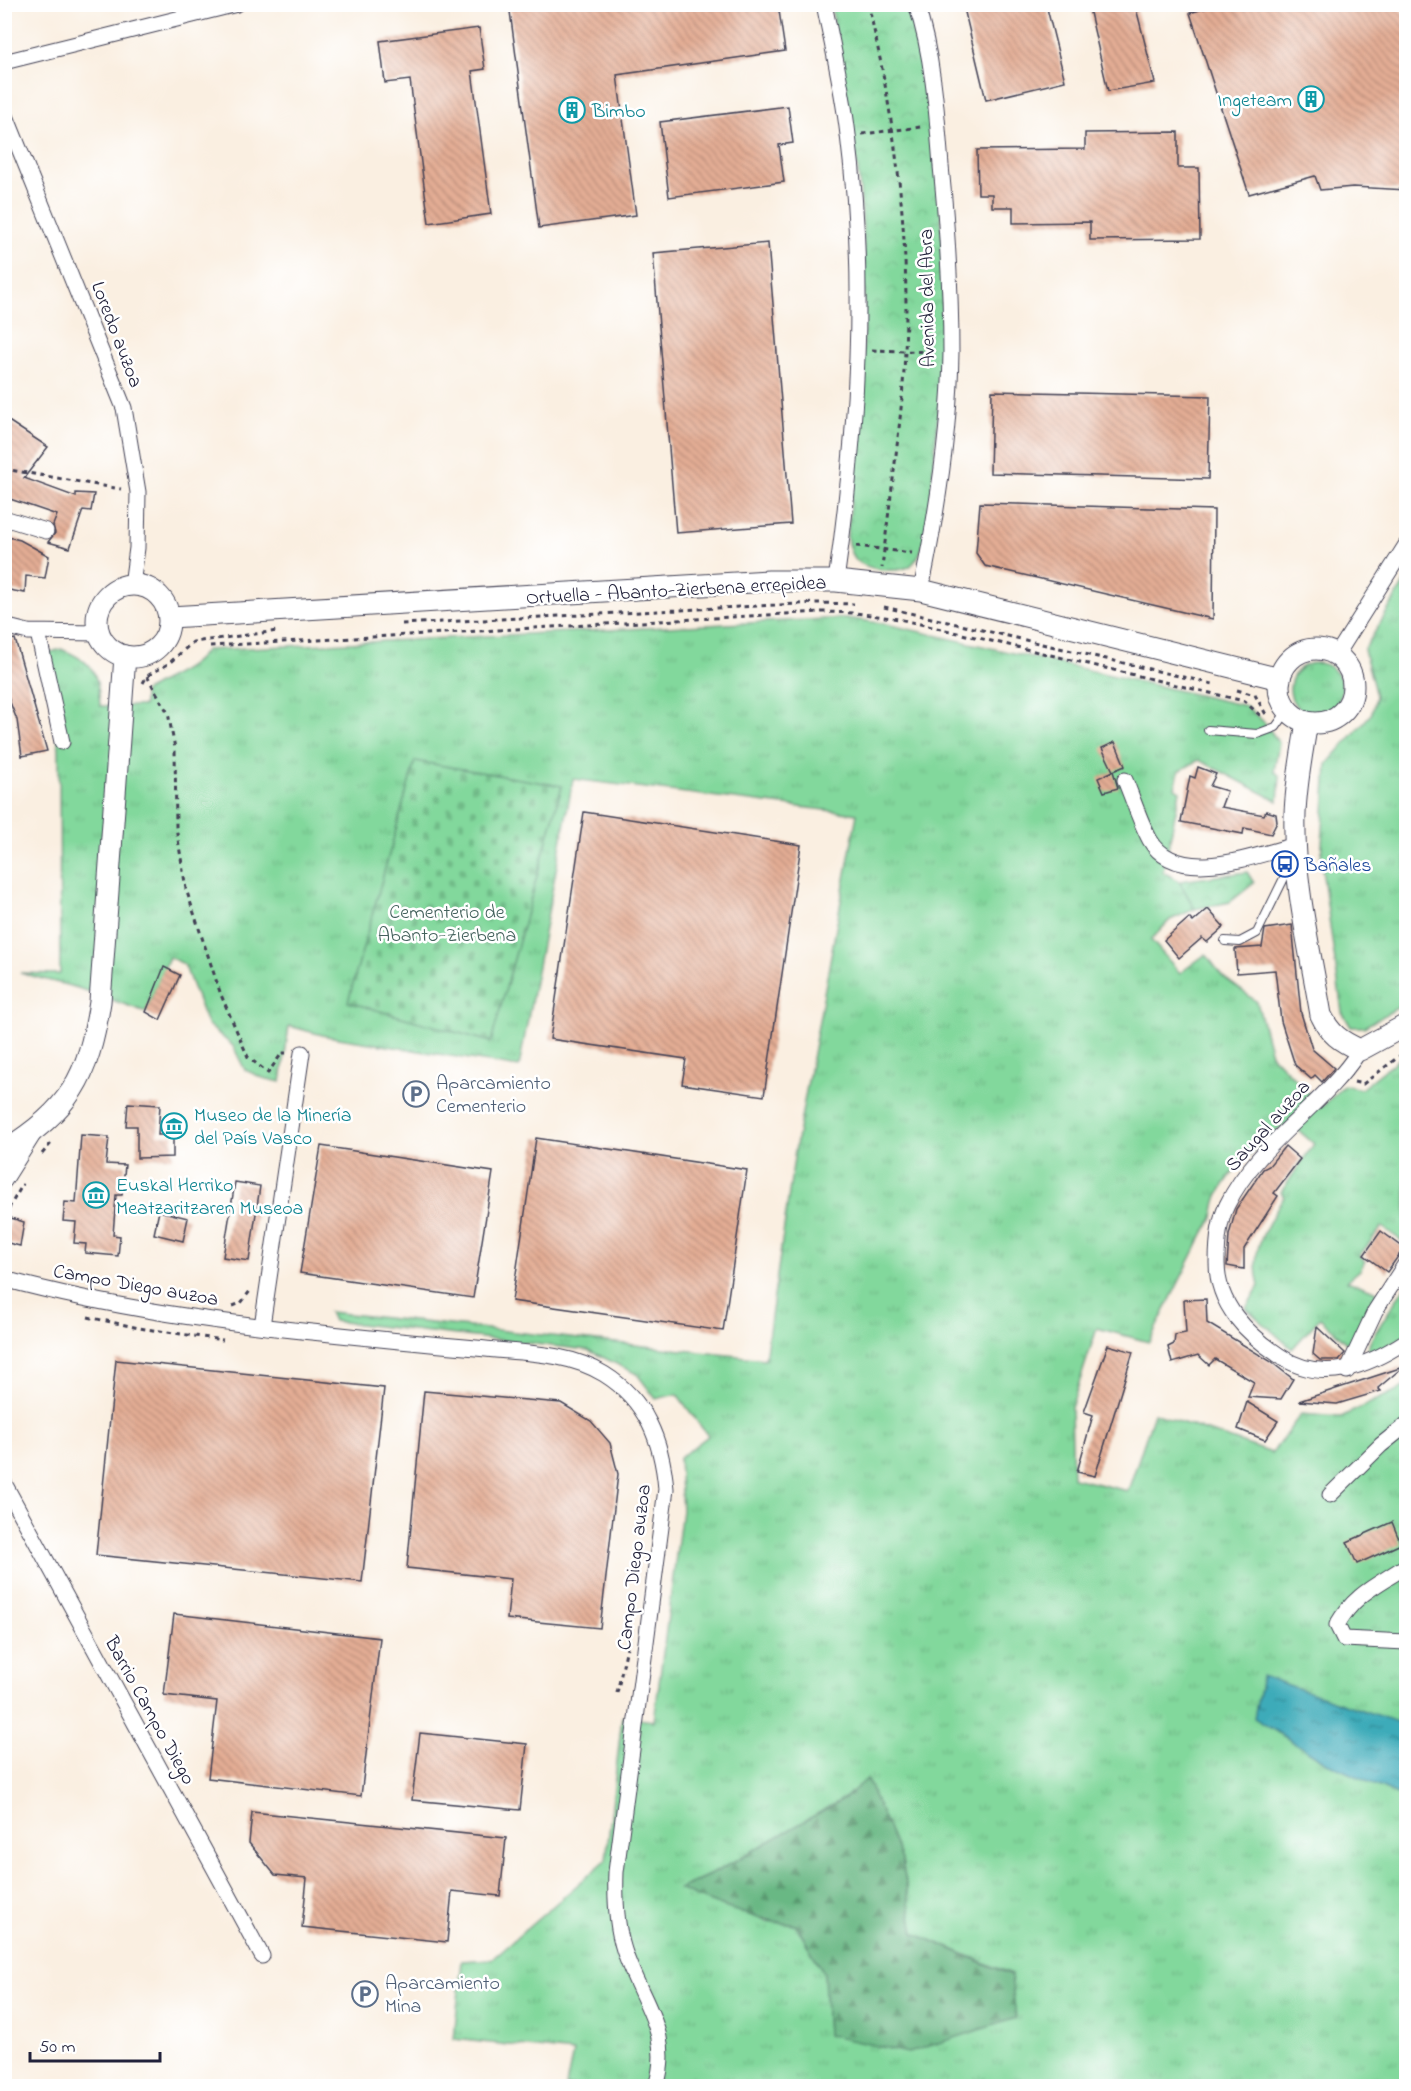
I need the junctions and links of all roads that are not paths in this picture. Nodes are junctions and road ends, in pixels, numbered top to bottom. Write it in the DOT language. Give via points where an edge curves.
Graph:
graph roads {
  1 [pos="237,4"];
  2 [pos="824,4"];
  3 [pos="916,4"];
  4 [pos="4,62"];
  5 [pos="4,111"];
  6 [pos="4,518"];
  7 [pos="46,531"];
  8 [pos="1407,545"];
  9 [pos="836,581"];
  10 [pos="132,585"];
  11 [pos="921,590"];
  12 [pos="170,617"];
  13 [pos="4,626"];
  14 [pos="38,633"];
  15 [pos="99,633"];
  16 [pos="125,656"];
  17 [pos="1336,656"];
  18 [pos="1280,679"];
  19 [pos="1282,718"];
  20 [pos="1307,722"];
  21 [pos="1208,730"];
  22 [pos="62,742"];
  23 [pos="1125,780"];
  24 [pos="1296,845"];
  25 [pos="1299,872"];
  26 [pos="1225,941"];
  27 [pos="1407,1025"];
  28 [pos="1360,1050"];
  29 [pos="302,1053"];
  30 [pos="36,1131"];
  31 [pos="4,1151"];
  32 [pos="4,1181"];
  33 [pos="1407,1263"];
  34 [pos="4,1279"];
  35 [pos="262,1326"];
  36 [pos="1407,1341"];
  37 [pos="1347,1371"];
  38 [pos="1407,1425"];
  39 [pos="4,1483"];
  40 [pos="1330,1496"];
  41 [pos="1407,1566"];
  42 [pos="1407,1642"];
  43 [pos="262,1956"];
  44 [pos="656,2086"];
  1 -- 4 [label="street"];
  2 -- 9 [label="street" via="849,136 857,239 859,349"];
  3 -- 11 [label="street, Avenida del Abra" via="923,25 938,125 951,353 940,476"];
  5 -- 10 [label="street, Loredo auzoa" via="124,408 138,492"];
  6 -- 7 [label="street"];
  8 -- 17 [label="street"];
  9 -- 11 [label="street, Ortuella - Abanto-Zierbena errepidea"];
  9 -- 12 [label="street, Ortuella - Abanto-Zierbena errepidea" via="769,581"];
  10 -- 12 [label="street" via="157,593"];
  10 -- 15 [label="street" via="111,592 103,601 98,611"];
  11 -- 18 [label="street, Ortuella - Abanto-Zierbena errepidea"];
  12 -- 16 [label="street" via="169,628 158,648 137,657"];
  13 -- 14 [label="street"];
  14 -- 15 [label="street"];
  14 -- 22 [label="street"];
  15 -- 16 [label="street" via="109,648"];
  16 -- 30 [label="street" via="101,990 94,1036 83,1072 68,1100"];
  17 -- 18 [label="street" via="1317,650 1297,655 1283,669"];
  17 -- 20 [label="street" via="1350,673 1351,696 1339,715 1329,721"];
  18 -- 19 [label="street"];
  19 -- 20 [label="street"];
  19 -- 21 [label="lane" via="1257,734"];
  20 -- 24 [label="street" via="1297,777"];
  23 -- 24 [label="street" via="1151,841 1167,860 1194,866"];
  24 -- 25 [label="street"];
  25 -- 26 [label="lane" via="1286,874 1257,933 1240,942"];
  25 -- 28 [label="street" via="1321,1015 1329,1031"];
  27 -- 28 [label="street"];
  28 -- 37 [label="street, Saugal auzoa" via="1347,1069 1254,1165 1226,1206 1217,1246 1217,1275 1225,1302 1245,1328 1290,1363 1325,1372"];
  29 -- 35 [label="street"];
  30 -- 31 [label="street"];
  30 -- 32 [label="street"];
  33 -- 37 [label="street" via="1375,1311"];
  34 -- 35 [label="street, Campo Diego auzoa" via="145,1311"];
  35 -- 44 [label="street, Campo Diego auzoa" via="558,1357 604,1374 630,1394 657,1436 664,1466 664,1512 639,1679 615,1901 624,1949 658,2030 662,2051"];
  36 -- 37 [label="street, Saugal auzoa" via="1384,1356"];
  38 -- 40 [label="street"];
  39 -- 43 [label="street, Barrio Campo Diego"];
  41 -- 42 [label="street" via="1355,1599 1337,1625 1344,1639"];
}
